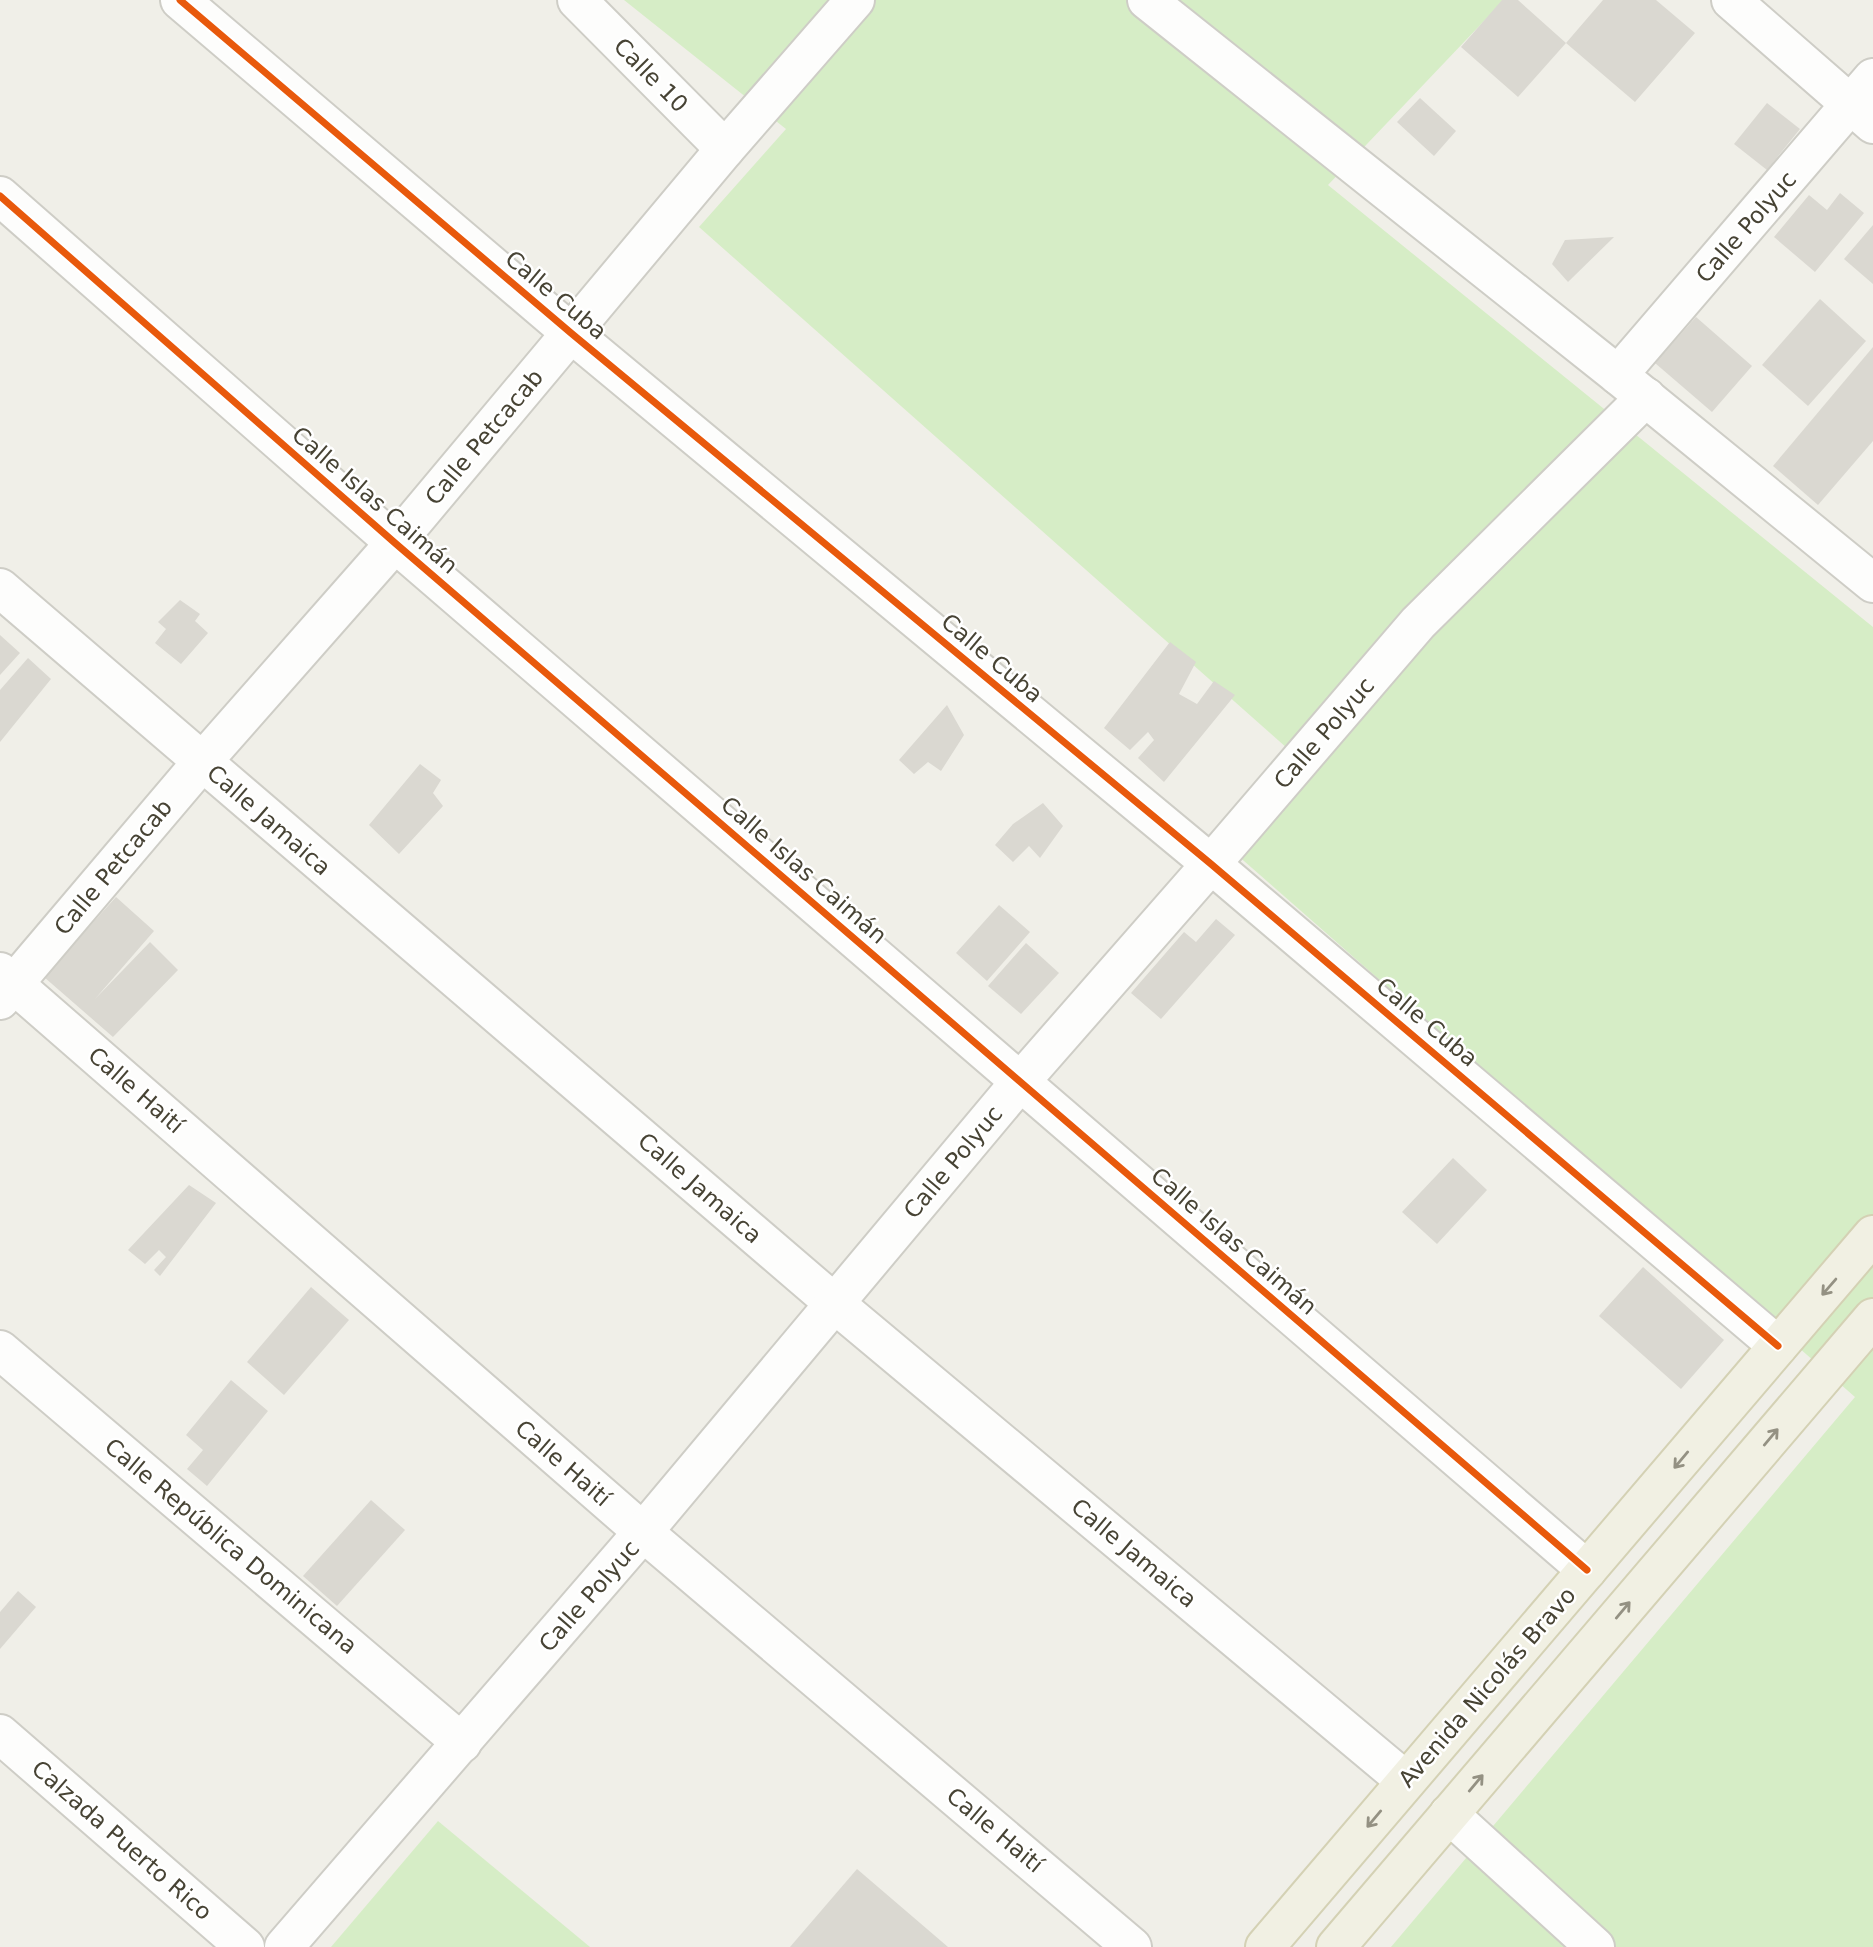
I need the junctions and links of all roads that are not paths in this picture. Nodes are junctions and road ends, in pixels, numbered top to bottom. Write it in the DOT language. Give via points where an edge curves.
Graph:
graph roads {
  1 [pos="180,0"];
  2 [pos="577,0"];
  3 [pos="855,0"];
  4 [pos="1147,0"];
  5 [pos="1731,0"];
  6 [pos="1865,102"];
  7 [pos="725,149"];
  8 [pos="0,195"];
  9 [pos="571,333"];
  10 [pos="1632,386"];
  11 [pos="395,543"];
  12 [pos="1873,583"];
  13 [pos="0,588"];
  14 [pos="202,762"];
  15 [pos="1211,864"];
  16 [pos="5,985"];
  17 [pos="1020,1082"];
  18 [pos="1873,1235"];
  19 [pos="834,1303"];
  20 [pos="1873,1318"];
  21 [pos="1778,1346"];
  22 [pos="0,1350"];
  23 [pos="643,1532"];
  24 [pos="1587,1570"];
  25 [pos="0,1734"];
  26 [pos="462,1742"];
  27 [pos="1406,1781"];
  28 [pos="1449,1814"];
  29 [pos="245,1947"];
  30 [pos="284,1947"];
  31 [pos="1132,1947"];
  32 [pos="1265,1947"];
  33 [pos="1336,1947"];
  34 [pos="1595,1947"];
  1 -- 9 [label="street, Calle Cuba"];
  2 -- 7 [label="street, Calle 10"];
  3 -- 7 [label="street, Calle Petcacab"];
  4 -- 10 [label="street"];
  5 -- 6 [label="street"];
  6 -- 10 [label="street, Calle Polyuc"];
  7 -- 9 [label="street, Calle Petcacab"];
  8 -- 11 [label="street, Calle Islas Caimán"];
  9 -- 11 [label="street, Calle Petcacab"];
  9 -- 15 [label="street, Calle Cuba"];
  10 -- 12 [label="street"];
  10 -- 15 [label="street, Calle Polyuc" via="1418,623"];
  11 -- 14 [label="street, Calle Petcacab"];
  11 -- 17 [label="street, Calle Islas Caimán"];
  13 -- 14 [label="street, Calle Jamaica"];
  14 -- 16 [label="street, Calle Petcacab"];
  14 -- 19 [label="street, Calle Jamaica"];
  15 -- 17 [label="street, Calle Polyuc"];
  15 -- 21 [label="street, Calle Cuba"];
  16 -- 23 [label="street, Calle Haití"];
  17 -- 19 [label="street, Calle Polyuc"];
  17 -- 24 [label="street, Calle Islas Caimán"];
  18 -- 21 [label="main road, Avenida Nicolás Bravo, one-way"];
  19 -- 23 [label="street, Calle Polyuc"];
  19 -- 27 [label="street, Calle Jamaica"];
  28 -- 20 [label="main road, one-way"];
  21 -- 24 [label="main road, Avenida Nicolás Bravo, one-way"];
  22 -- 26 [label="street, Calle República Dominicana"];
  23 -- 26 [label="street, Calle Polyuc"];
  23 -- 31 [label="street, Calle Haití"];
  24 -- 27 [label="main road, Avenida Nicolás Bravo"];
  25 -- 29 [label="street, Calzada Puerto Rico"];
  26 -- 30 [label="street, Calle Polyuc"];
  27 -- 32 [label="main road, Avenida Nicolás Bravo, one-way"];
  28 -- 33 [label="main road"];
  28 -- 34 [label="street"];
}
